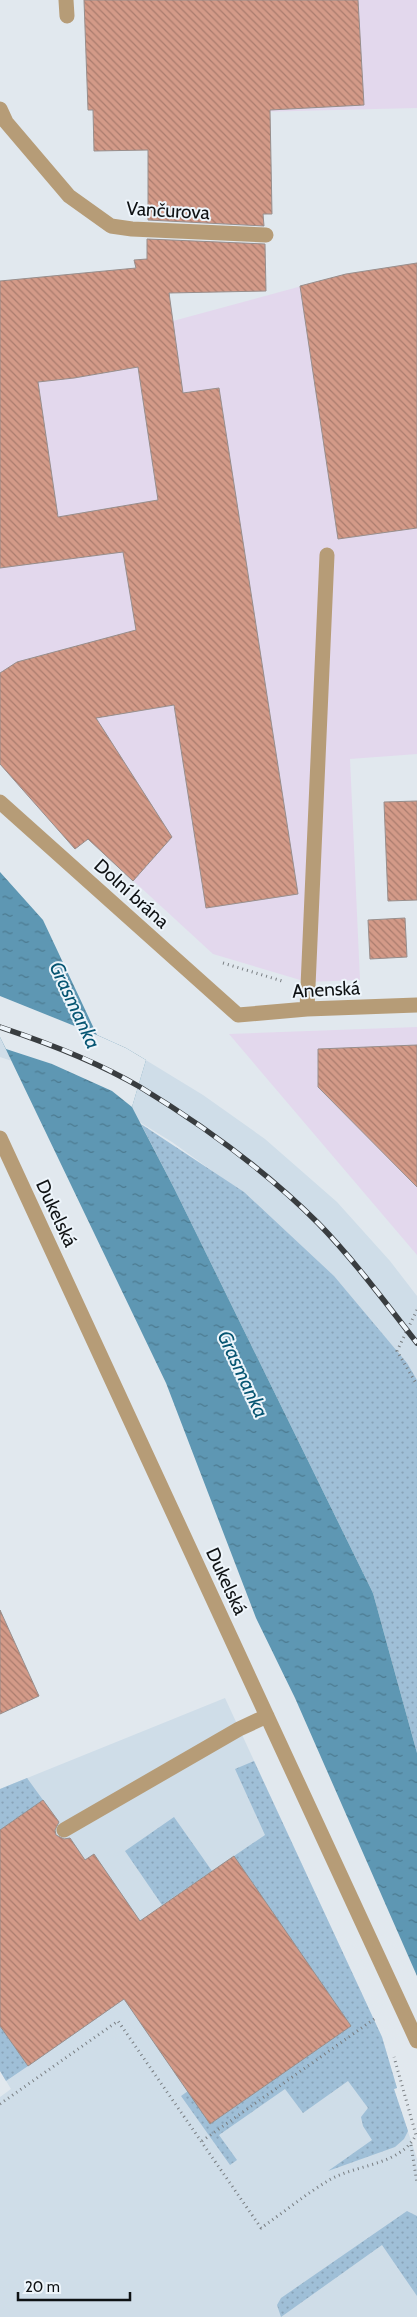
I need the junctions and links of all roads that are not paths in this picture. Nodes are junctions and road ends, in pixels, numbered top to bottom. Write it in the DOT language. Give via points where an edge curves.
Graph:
graph roads {
  1 [pos="66,0"];
  2 [pos="67,16"];
  3 [pos="0,109"];
  4 [pos="266,235"];
  5 [pos="327,555"];
  6 [pos="0,802"];
  7 [pos="417,1005"];
  8 [pos="307,1009"];
  9 [pos="238,1015"];
  10 [pos="0,1138"];
  11 [pos="267,1716"];
  12 [pos="64,1830"];
  13 [pos="417,2041"];
  1 -- 2 [label="street"];
  3 -- 4 [label="street, Vančurova" via="6,122 69,196 112,226"];
  5 -- 8 [label="street"];
  6 -- 9 [label="street, Dolní brána"];
  7 -- 8 [label="street, Anenská"];
  8 -- 9 [label="street, Anenská"];
  10 -- 11 [label="street, Dukelská"];
  11 -- 12 [label="street"];
  11 -- 13 [label="street, Dukelská"];
}
